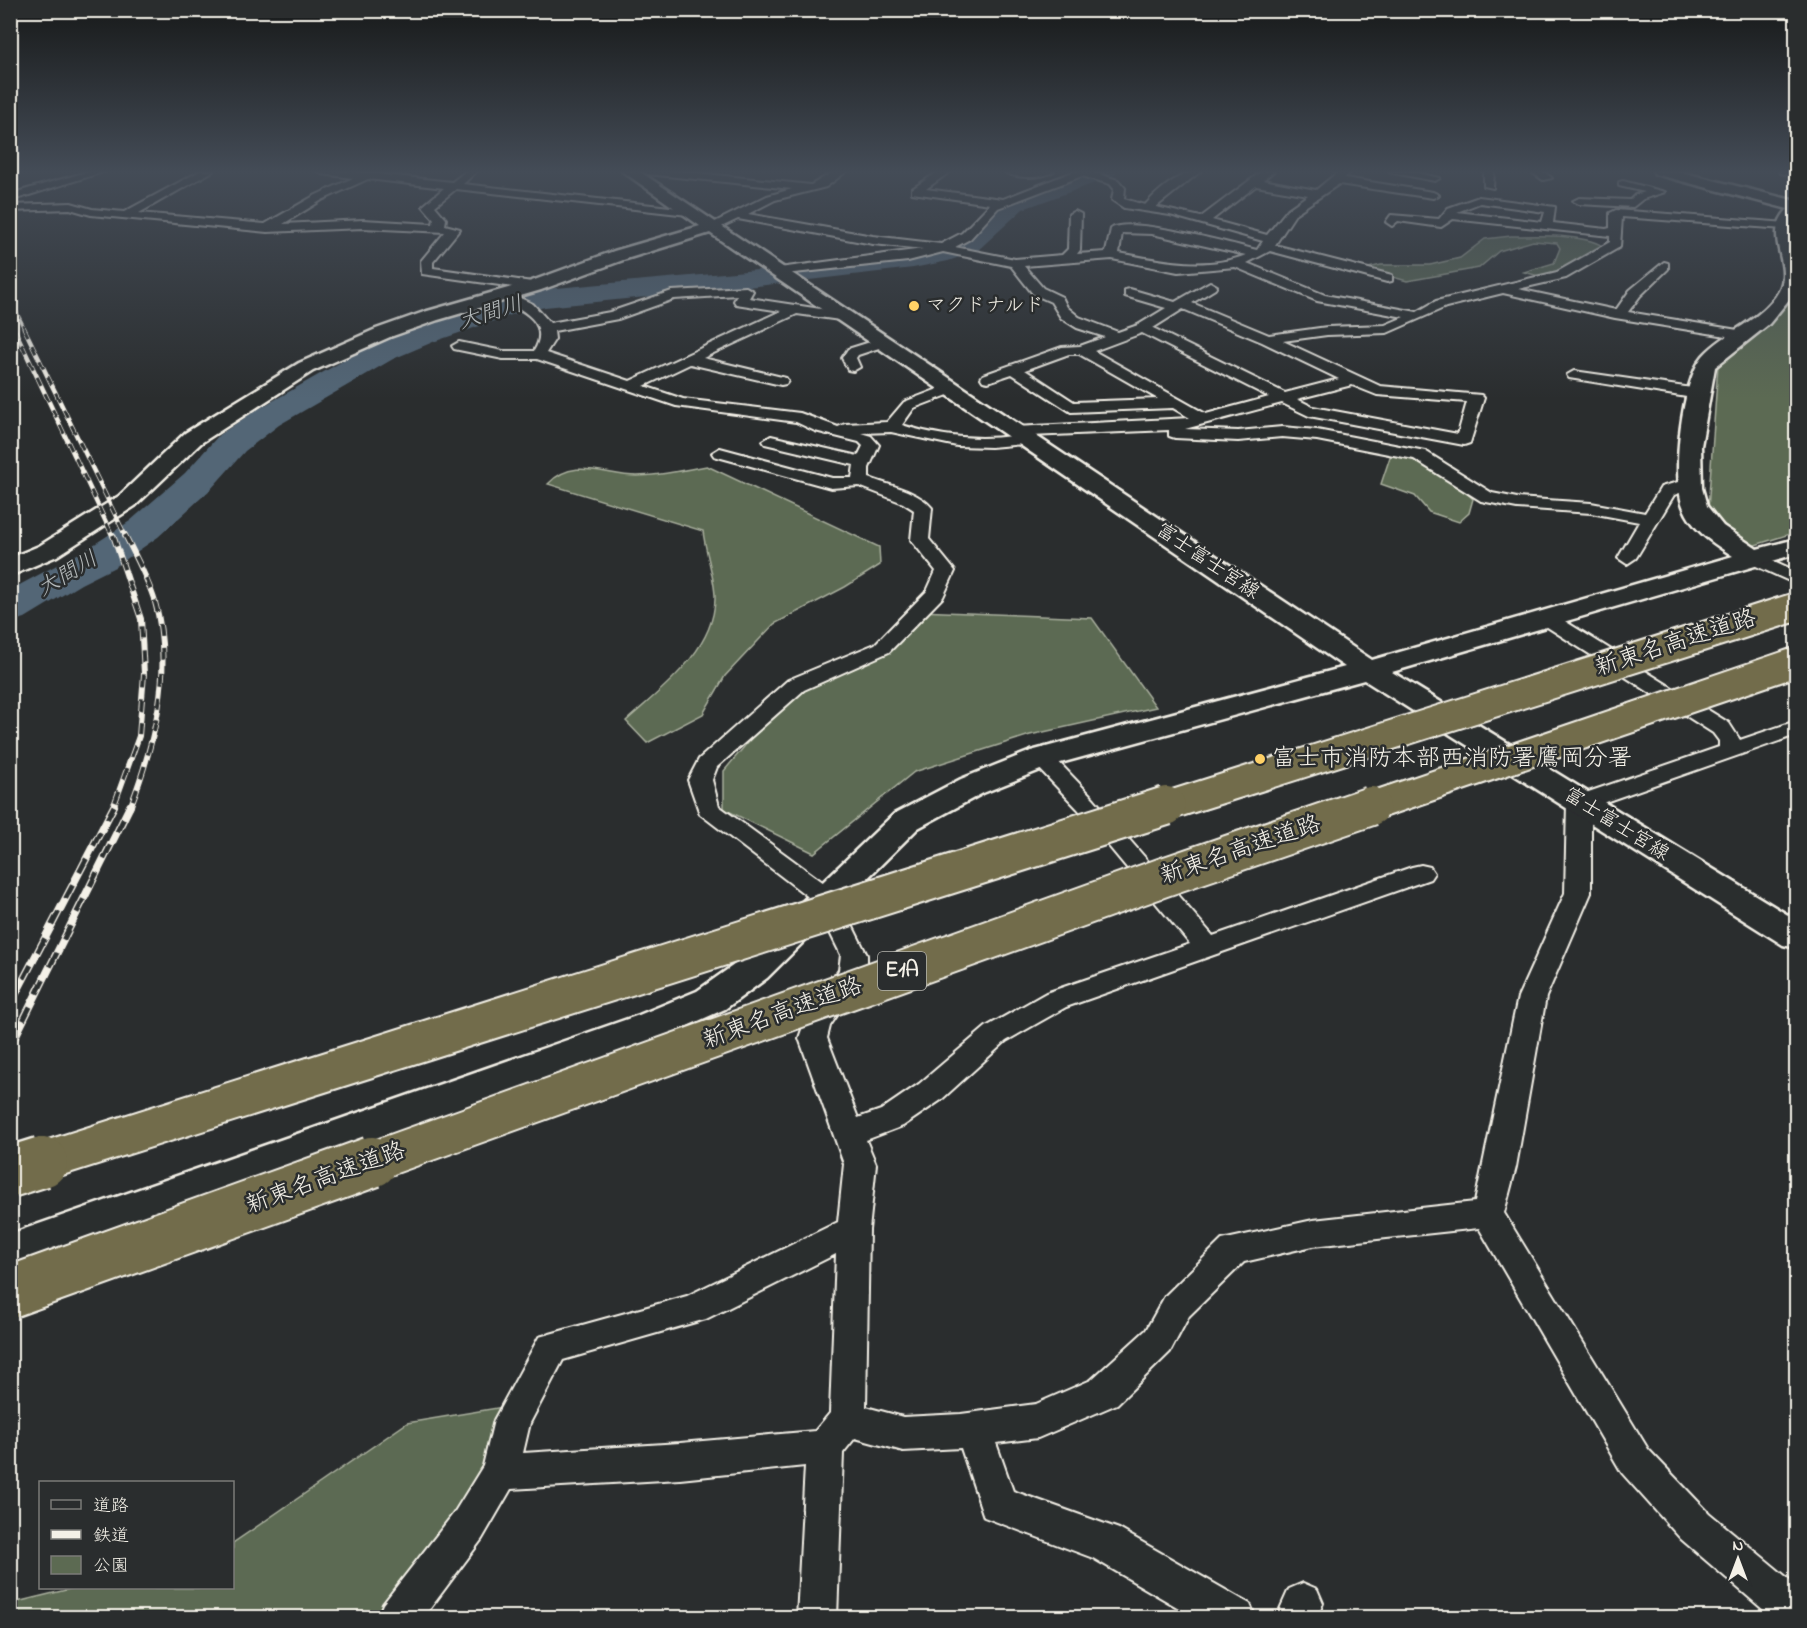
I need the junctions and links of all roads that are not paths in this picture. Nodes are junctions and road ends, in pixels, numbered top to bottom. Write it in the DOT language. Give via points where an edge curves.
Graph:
graph roads {
  1 [pos="439,247"];
  2 [pos="647,247"];
  3 [pos="742,247"];
  4 [pos="934,247"];
  5 [pos="1074,247"];
  6 [pos="1114,247"];
  7 [pos="1266,247"];
  8 [pos="1611,247"];
  9 [pos="1786,247"];
  10 [pos="943,248"];
  11 [pos="1112,255"];
  12 [pos="1065,260"];
  13 [pos="1016,263"];
  14 [pos="1236,263"];
  15 [pos="1159,265"];
  16 [pos="1664,266"];
  17 [pos="1795,270"];
  18 [pos="1144,271"];
  19 [pos="784,276"];
  20 [pos="1387,278"];
  21 [pos="535,286"];
  22 [pos="1210,286"];
  23 [pos="1503,290"];
  24 [pos="1130,293"];
  25 [pos="517,301"];
  26 [pos="1181,306"];
  27 [pos="794,310"];
  28 [pos="1620,314"];
  29 [pos="1419,316"];
  30 [pos="847,317"];
  31 [pos="547,328"];
  32 [pos="1143,328"];
  33 [pos="1745,335"];
  34 [pos="1119,337"];
  35 [pos="1267,339"];
  36 [pos="883,342"];
  37 [pos="459,346"];
  38 [pos="1082,350"];
  39 [pos="538,355"];
  40 [pos="688,359"];
  41 [pos="853,367"];
  42 [pos="1013,368"];
  43 [pos="1574,375"];
  44 [pos="988,378"];
  45 [pos="1353,380"];
  46 [pos="629,387"];
  47 [pos="951,389"];
  48 [pos="1699,394"];
  49 [pos="1282,399"];
  50 [pos="1174,403"];
  51 [pos="731,407"];
  52 [pos="1204,419"];
  53 [pos="892,427"];
  54 [pos="1140,428"];
  55 [pos="831,430"];
  56 [pos="1019,436"];
  57 [pos="771,441"];
  58 [pos="720,453"];
  59 [pos="862,472"];
  60 [pos="1688,484"];
  61 [pos="1652,519"];
  62 [pos="1797,546"];
  63 [pos="1752,557"];
  64 [pos="1627,558"];
  65 [pos="10,568"];
  66 [pos="1797,578"];
  67 [pos="1797,607"];
  68 [pos="1548,620"];
  69 [pos="1797,662"];
  70 [pos="1368,670"];
  71 [pos="1797,728"];
  72 [pos="1730,751"];
  73 [pos="1042,758"];
  74 [pos="1579,803"];
  75 [pos="1421,873"];
  76 [pos="826,897"];
  77 [pos="1797,936"];
  78 [pos="1208,947"];
  79 [pos="849,1134"];
  80 [pos="10,1172"];
  81 [pos="1488,1214"];
  82 [pos="853,1230"];
  83 [pos="10,1253"];
  84 [pos="10,1292"];
  85 [pos="974,1429"];
  86 [pos="837,1433"];
  87 [pos="500,1472"];
  88 [pos="396,1617"];
  89 [pos="817,1617"];
  90 [pos="1236,1617"];
  91 [pos="1797,1617"];
  1 -- 21 [label="street" via="427,261 426,271"];
  2 -- 21 [label="street"];
  3 -- 19 [label="street, 富士富士宮線"];
  4 -- 10 [label="street"];
  5 -- 12 [label="street"];
  6 -- 11 [label="street"];
  7 -- 14 [label="street"];
  7 -- 20 [label="street"];
  8 -- 23 [label="street" via="1561,274"];
  9 -- 17 [label="street"];
  10 -- 13 [label="street"];
  10 -- 19 [label="street"];
  11 -- 12 [label="street"];
  11 -- 15 [label="street"];
  12 -- 13 [label="street"];
  13 -- 34 [label="street" via="1038,291 1057,300 1059,308 1080,324"];
  14 -- 15 [label="street" via="1195,268"];
  14 -- 29 [label="street" via="1322,298"];
  15 -- 18 [label="street"];
  16 -- 28 [label="street" via="1635,293"];
  17 -- 33 [label="street" via="1788,289"];
  19 -- 30 [label="street, 富士富士宮線"];
  21 -- 25 [label="street"];
  22 -- 26 [label="street"];
  23 -- 28 [label="street"];
  23 -- 29 [label="street" via="1441,304"];
  24 -- 26 [label="street"];
  25 -- 31 [label="street"];
  25 -- 65 [label="street" via="382,333 306,367 193,438 127,501 48,551"];
  26 -- 32 [label="street"];
  26 -- 35 [label="street"];
  27 -- 30 [label="street"];
  27 -- 31 [label="street" via="741,301 746,291 672,294 613,316"];
  27 -- 40 [label="street"];
  28 -- 33 [label="street"];
  29 -- 35 [label="street" via="1387,329"];
  30 -- 36 [label="street, 富士富士宮線"];
  31 -- 39 [label="street" via="548,339"];
  32 -- 34 [label="street"];
  32 -- 49 [label="street"];
  33 -- 48 [label="street" via="1713,355 1705,367"];
  34 -- 38 [label="street"];
  35 -- 45 [label="street"];
  36 -- 41 [label="street" via="852,352 849,358"];
  36 -- 47 [label="street, 富士富士宮線"];
  37 -- 39 [label="street" via="503,355"];
  38 -- 42 [label="street" via="1067,350"];
  38 -- 50 [label="street"];
  39 -- 46 [label="street"];
  40 -- 46 [label="street"];
  40 -- 51 [label="street" via="781,381"];
  42 -- 44 [label="street"];
  42 -- 50 [label="street" via="1071,407"];
  43 -- 48 [label="street"];
  45 -- 49 [label="street"];
  45 -- 49 [label="street" via="1377,390 1476,398 1464,440 1309,411"];
  46 -- 51 [label="street" via="681,403"];
  47 -- 53 [label="street" via="909,405"];
  47 -- 56 [label="street, 富士富士宮線"];
  48 -- 60 [label="street"];
  49 -- 52 [label="street"];
  50 -- 52 [label="street"];
  51 -- 55 [label="street" via="800,418"];
  52 -- 54 [label="street"];
  53 -- 55 [label="street"];
  53 -- 56 [label="street" via="922,438 995,443"];
  54 -- 56 [label="street"];
  54 -- 61 [label="street" via="1190,435 1317,435 1419,455 1487,497"];
  55 -- 59 [label="street" via="865,439 871,445"];
  56 -- 70 [label="street, 富士富士宮線"];
  57 -- 59 [label="street"];
  58 -- 59 [label="street" via="831,483 846,484"];
  59 -- 76 [label="street" via="922,508 921,540 946,571 936,593 882,648 796,685 707,764 700,780 708,809"];
  60 -- 61 [label="street" via="1667,491"];
  60 -- 63 [label="street" via="1704,521"];
  61 -- 64 [label="street"];
  62 -- 63 [label="street"];
  63 -- 66 [label="street"];
  63 -- 68 [label="street"];
  67 -- 80 [label="highway, 新東名高速道路, bridge"];
  68 -- 70 [label="street"];
  68 -- 72 [label="street" via="1720,728 1730,741"];
  69 -- 84 [label="highway, 新東名高速道路 / E1A, bridge" via="1153,881"];
  70 -- 73 [label="street"];
  70 -- 74 [label="street, 富士富士宮線"];
  71 -- 72 [label="street"];
  72 -- 74 [label="street"];
  73 -- 76 [label="street" via="972,786 906,821"];
  73 -- 78 [label="street"];
  74 -- 77 [label="street, 富士富士宮線"];
  74 -- 81 [label="street" via="1578,893 1532,997"];
  75 -- 78 [label="street"];
  76 -- 79 [label="street" via="854,955 852,971 816,1025 813,1038"];
  76 -- 83 [label="street" via="754,969 711,1000 653,1025"];
  78 -- 79 [label="street" via="1056,1000 996,1034 930,1092 892,1118"];
  79 -- 82 [label="street" via="860,1164"];
  81 -- 85 [label="street" via="1313,1233 1234,1250 1177,1306 1158,1341 1104,1392 1038,1421"];
  81 -- 91 [label="street" via="1635,1461 1695,1526 1786,1602"];
  82 -- 86 [label="street"];
  82 -- 87 [label="street" via="694,1309 551,1348 512,1420"];
  85 -- 86 [label="street"];
  85 -- 90 [label="street" via="998,1504 1105,1544"];
  86 -- 87 [label="street" via="680,1461"];
  86 -- 89 [label="street"];
  87 -- 88 [label="street" via="468,1526"];
}
